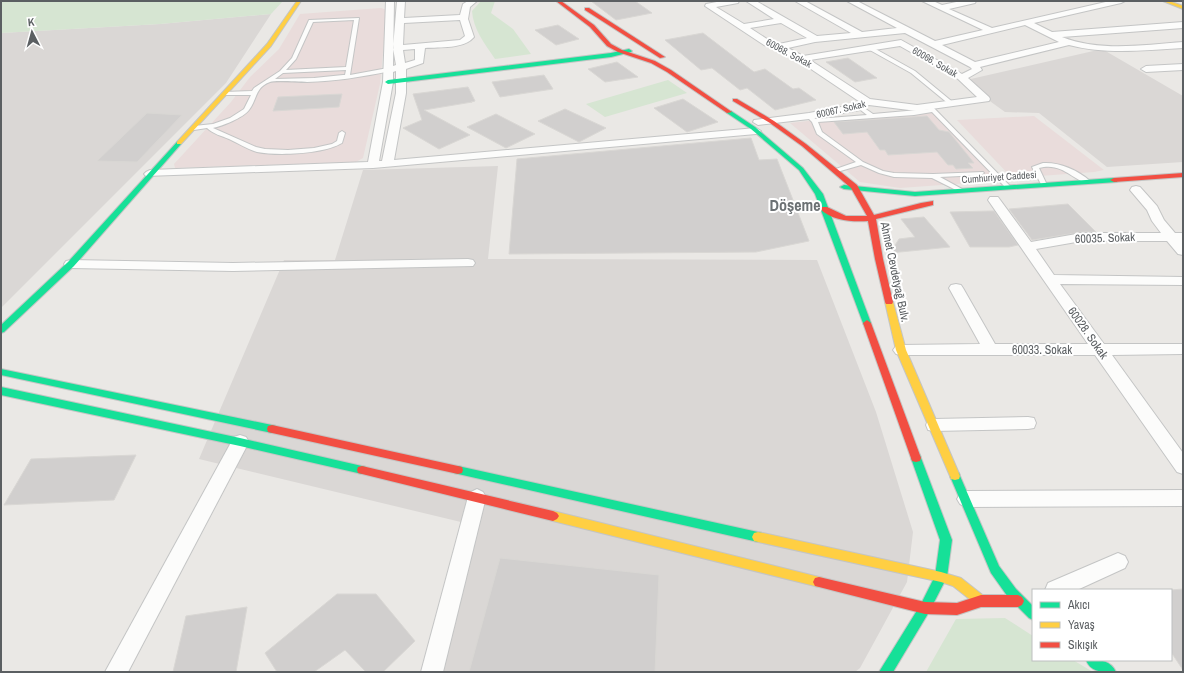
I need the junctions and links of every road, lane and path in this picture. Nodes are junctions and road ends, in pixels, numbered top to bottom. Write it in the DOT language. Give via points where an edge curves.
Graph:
graph roads {
  1 [pos="299,1"];
  2 [pos="390,1"];
  3 [pos="401,1"];
  4 [pos="473,1"];
  5 [pos="558,1"];
  6 [pos="735,1"];
  7 [pos="750,1"];
  8 [pos="799,1"];
  9 [pos="851,1"];
  10 [pos="926,1"];
  11 [pos="972,1"];
  12 [pos="1121,1"];
  13 [pos="1165,1"];
  14 [pos="582,5"];
  15 [pos="941,8"];
  16 [pos="1183,8"];
  17 [pos="464,17"];
  18 [pos="781,20"];
  19 [pos="400,21"];
  20 [pos="1025,22"];
  21 [pos="1183,25"];
  22 [pos="743,27"];
  23 [pos="906,30"];
  24 [pos="992,31"];
  25 [pos="861,35"];
  26 [pos="1051,35"];
  27 [pos="815,39"];
  28 [pos="635,40"];
  29 [pos="1068,42"];
  30 [pos="598,44"];
  31 [pos="933,44"];
  32 [pos="1183,45"];
  33 [pos="420,46"];
  34 [pos="779,47"];
  35 [pos="398,48"];
  36 [pos="870,48"];
  37 [pos="624,53"];
  38 [pos="802,59"];
  39 [pos="974,65"];
  40 [pos="1183,67"];
  41 [pos="349,68"];
  42 [pos="1146,69"];
  43 [pos="282,72"];
  44 [pos="687,72"];
  45 [pos="401,73"];
  46 [pos="388,76"];
  47 [pos="347,77"];
  48 [pos="961,77"];
  49 [pos="269,80"];
  50 [pos="228,91"];
  51 [pos="254,91"];
  52 [pos="729,96"];
  53 [pos="985,99"];
  54 [pos="864,104"];
  55 [pos="952,104"];
  56 [pos="931,108"];
  57 [pos="872,116"];
  58 [pos="812,118"];
  59 [pos="770,120"];
  60 [pos="745,123"];
  61 [pos="209,127"];
  62 [pos="194,128"];
  63 [pos="756,131"];
  64 [pos="342,133"];
  65 [pos="387,164"];
  66 [pos="861,164"];
  67 [pos="373,165"];
  68 [pos="835,170"];
  69 [pos="981,173"];
  70 [pos="150,174"];
  71 [pos="1183,175"];
  72 [pos="933,176"];
  73 [pos="1088,181"];
  74 [pos="1044,184"];
  75 [pos="836,187"];
  76 [pos="854,187"];
  77 [pos="1008,187"];
  78 [pos="1152,189"];
  79 [pos="960,190"];
  80 [pos="1133,190"];
  81 [pos="994,200"];
  82 [pos="938,203"];
  83 [pos="824,210"];
  84 [pos="872,219"];
  85 [pos="1177,237"];
  86 [pos="1027,247"];
  87 [pos="1183,251"];
  88 [pos="468,263"];
  89 [pos="71,264"];
  90 [pos="1050,279"];
  91 [pos="1183,281"];
  92 [pos="956,288"];
  93 [pos="1,330"];
  94 [pos="1183,348"];
  95 [pos="901,350"];
  96 [pos="991,350"];
  97 [pos="1100,350"];
  98 [pos="1,372"];
  99 [pos="1,391"];
  100 [pos="1028,422"];
  101 [pos="934,425"];
  102 [pos="240,442"];
  103 [pos="1183,467"];
  104 [pos="477,497"];
  105 [pos="1183,498"];
  106 [pos="966,499"];
  107 [pos="1118,562"];
  108 [pos="941,577"];
  109 [pos="1057,589"];
  110 [pos="981,601"];
  111 [pos="1028,604"];
  112 [pos="925,608"];
  113 [pos="1093,661"];
  114 [pos="116,672"];
  115 [pos="432,672"];
  116 [pos="886,672"];
  117 [pos="1109,672"];
  1 -- 50 [label="street" via="269,46"];
  2 -- 46 [label="street"];
  3 -- 19 [label="street"];
  4 -- 17 [label="street" via="466,6"];
  5 -- 30 [label="street" via="592,26"];
  6 -- 22 [label="street, 60068. Sokak" via="709,6"];
  7 -- 18 [label="street"];
  8 -- 25 [label="street"];
  9 -- 23 [label="street"];
  10 -- 15 [label="street"];
  11 -- 15 [label="street"];
  12 -- 20 [label="street"];
  13 -- 16 [label="street"];
  14 -- 28 [label="street"];
  15 -- 24 [label="street"];
  17 -- 19 [label="street"];
  17 -- 33 [label="street" via="470,37 467,40"];
  18 -- 22 [label="street"];
  18 -- 27 [label="street"];
  19 -- 35 [label="street"];
  20 -- 24 [label="street"];
  20 -- 26 [label="street"];
  21 -- 26 [label="street"];
  22 -- 34 [label="street, 60068. Sokak" via="767,43"];
  23 -- 25 [label="street"];
  23 -- 31 [label="street"];
  24 -- 31 [label="street"];
  25 -- 27 [label="street"];
  26 -- 29 [label="street"];
  27 -- 34 [label="street"];
  28 -- 30 [label="street" via="612,38"];
  28 -- 37 [label="street" via="636,46"];
  28 -- 44 [label="street"];
  29 -- 32 [label="street" via="1108,49"];
  29 -- 39 [label="street"];
  30 -- 37 [label="street"];
  30 -- 45 [label="street" via="571,54"];
  31 -- 39 [label="street"];
  33 -- 35 [label="street"];
  33 -- 45 [label="street" via="420,61"];
  34 -- 38 [label="street, 60068. Sokak"];
  35 -- 45 [label="street"];
  36 -- 38 [label="street"];
  36 -- 48 [label="street, 60066. Sokak" via="902,43"];
  36 -- 55 [label="lane" via="913,72"];
  37 -- 45 [label="street"];
  37 -- 60 [label="street" via="653,62 669,71"];
  38 -- 54 [label="street, 60068. Sokak"];
  39 -- 48 [label="street" via="976,70"];
  40 -- 42 [label="street"];
  41 -- 43 [label="lane"];
  41 -- 43 [label="lane" via="357,19 311,21 294,59"];
  41 -- 47 [label="lane"];
  43 -- 49 [label="lane"];
  45 -- 46 [label="street"];
  45 -- 65 [label="street" via="402,93"];
  46 -- 47 [label="lane"];
  46 -- 67 [label="street"];
  47 -- 49 [label="lane"];
  48 -- 53 [label="street, 60066. Sokak"];
  49 -- 51 [label="lane"];
  50 -- 51 [label="lane"];
  50 -- 62 [label="street"];
  51 -- 61 [label="lane" via="248,107 242,113"];
  52 -- 59 [label="street, Ahmet Cevdetyağ Bulv."];
  53 -- 55 [label="street, 60067. Sokak"];
  54 -- 56 [label="street, 60067. Sokak"];
  54 -- 57 [label="lane"];
  54 -- 58 [label="street, 60067. Sokak"];
  55 -- 56 [label="street, 60067. Sokak"];
  56 -- 57 [label="lane" via="914,113"];
  56 -- 77 [label="lane"];
  57 -- 58 [label="lane"];
  58 -- 59 [label="street, 60067. Sokak"];
  58 -- 66 [label="lane" via="819,133"];
  59 -- 60 [label="street, 60067. Sokak"];
  59 -- 68 [label="street, Ahmet Cevdetyağ Bulv."];
  60 -- 63 [label="street"];
  61 -- 62 [label="lane"];
  61 -- 64 [label="lane" via="252,148 273,152 331,148 340,142"];
  62 -- 70 [label="street"];
  63 -- 65 [label="street"];
  63 -- 83 [label="street" via="801,169 822,192"];
  65 -- 67 [label="street"];
  66 -- 68 [label="lane"];
  66 -- 72 [label="lane" via="894,175"];
  67 -- 70 [label="street"];
  68 -- 76 [label="street, Ahmet Cevdetyağ Bulv."];
  69 -- 72 [label="lane"];
  70 -- 89 [label="street"];
  71 -- 73 [label="street, Cumhuriyet Caddesi"];
  72 -- 79 [label="lane"];
  73 -- 74 [label="street, Cumhuriyet Caddesi"];
  73 -- 74 [label="lane" via="1057,165 1044,164 1035,167"];
  74 -- 77 [label="street, Cumhuriyet Caddesi"];
  75 -- 76 [label="street, Cumhuriyet Caddesi"];
  76 -- 79 [label="street, Cumhuriyet Caddesi" via="915,194"];
  76 -- 84 [label="street, Ahmet Cevdetyağ Bulv."];
  77 -- 79 [label="street, Cumhuriyet Caddesi"];
  78 -- 80 [label="street"];
  80 -- 85 [label="street" via="1153,209 1158,220"];
  81 -- 86 [label="street, 60028. Sokak"];
  82 -- 84 [label="street" via="902,208"];
  83 -- 84 [label="street" via="845,220"];
  83 -- 108 [label="street" via="946,540"];
  84 -- 95 [label="street, Ahmet Cevdetyağ Bulv." via="879,260"];
  85 -- 86 [label="street, 60035. Sokak" via="1082,237"];
  85 -- 87 [label="street"];
  86 -- 90 [label="street, 60028. Sokak"];
  88 -- 89 [label="street" via="232,267"];
  89 -- 93 [label="street"];
  90 -- 91 [label="street"];
  90 -- 97 [label="street, 60028. Sokak"];
  92 -- 96 [label="street"];
  94 -- 97 [label="street, 60033. Sokak"];
  95 -- 96 [label="street, 60033. Sokak"];
  95 -- 101 [label="street, Ahmet Cevdetyağ Bulv."];
  96 -- 97 [label="street, 60033. Sokak"];
  97 -- 103 [label="street, 60028. Sokak"];
  98 -- 108 [label="street" via="242,422"];
  99 -- 102 [label="street"];
  100 -- 101 [label="street"];
  101 -- 106 [label="street, Ahmet Cevdetyağ Bulv."];
  102 -- 104 [label="street"];
  102 -- 114 [label="street"];
  104 -- 112 [label="street"];
  104 -- 115 [label="street"];
  105 -- 106 [label="street"];
  106 -- 111 [label="street, Ahmet Cevdetyağ Bulv." via="1004,586"];
  107 -- 109 [label="street"];
  108 -- 110 [label="street" via="957,582"];
  108 -- 112 [label="street"];
  110 -- 111 [label="street"];
  110 -- 112 [label="street" via="958,609"];
  112 -- 116 [label="street"];
  113 -- 117 [label="street"];
}
